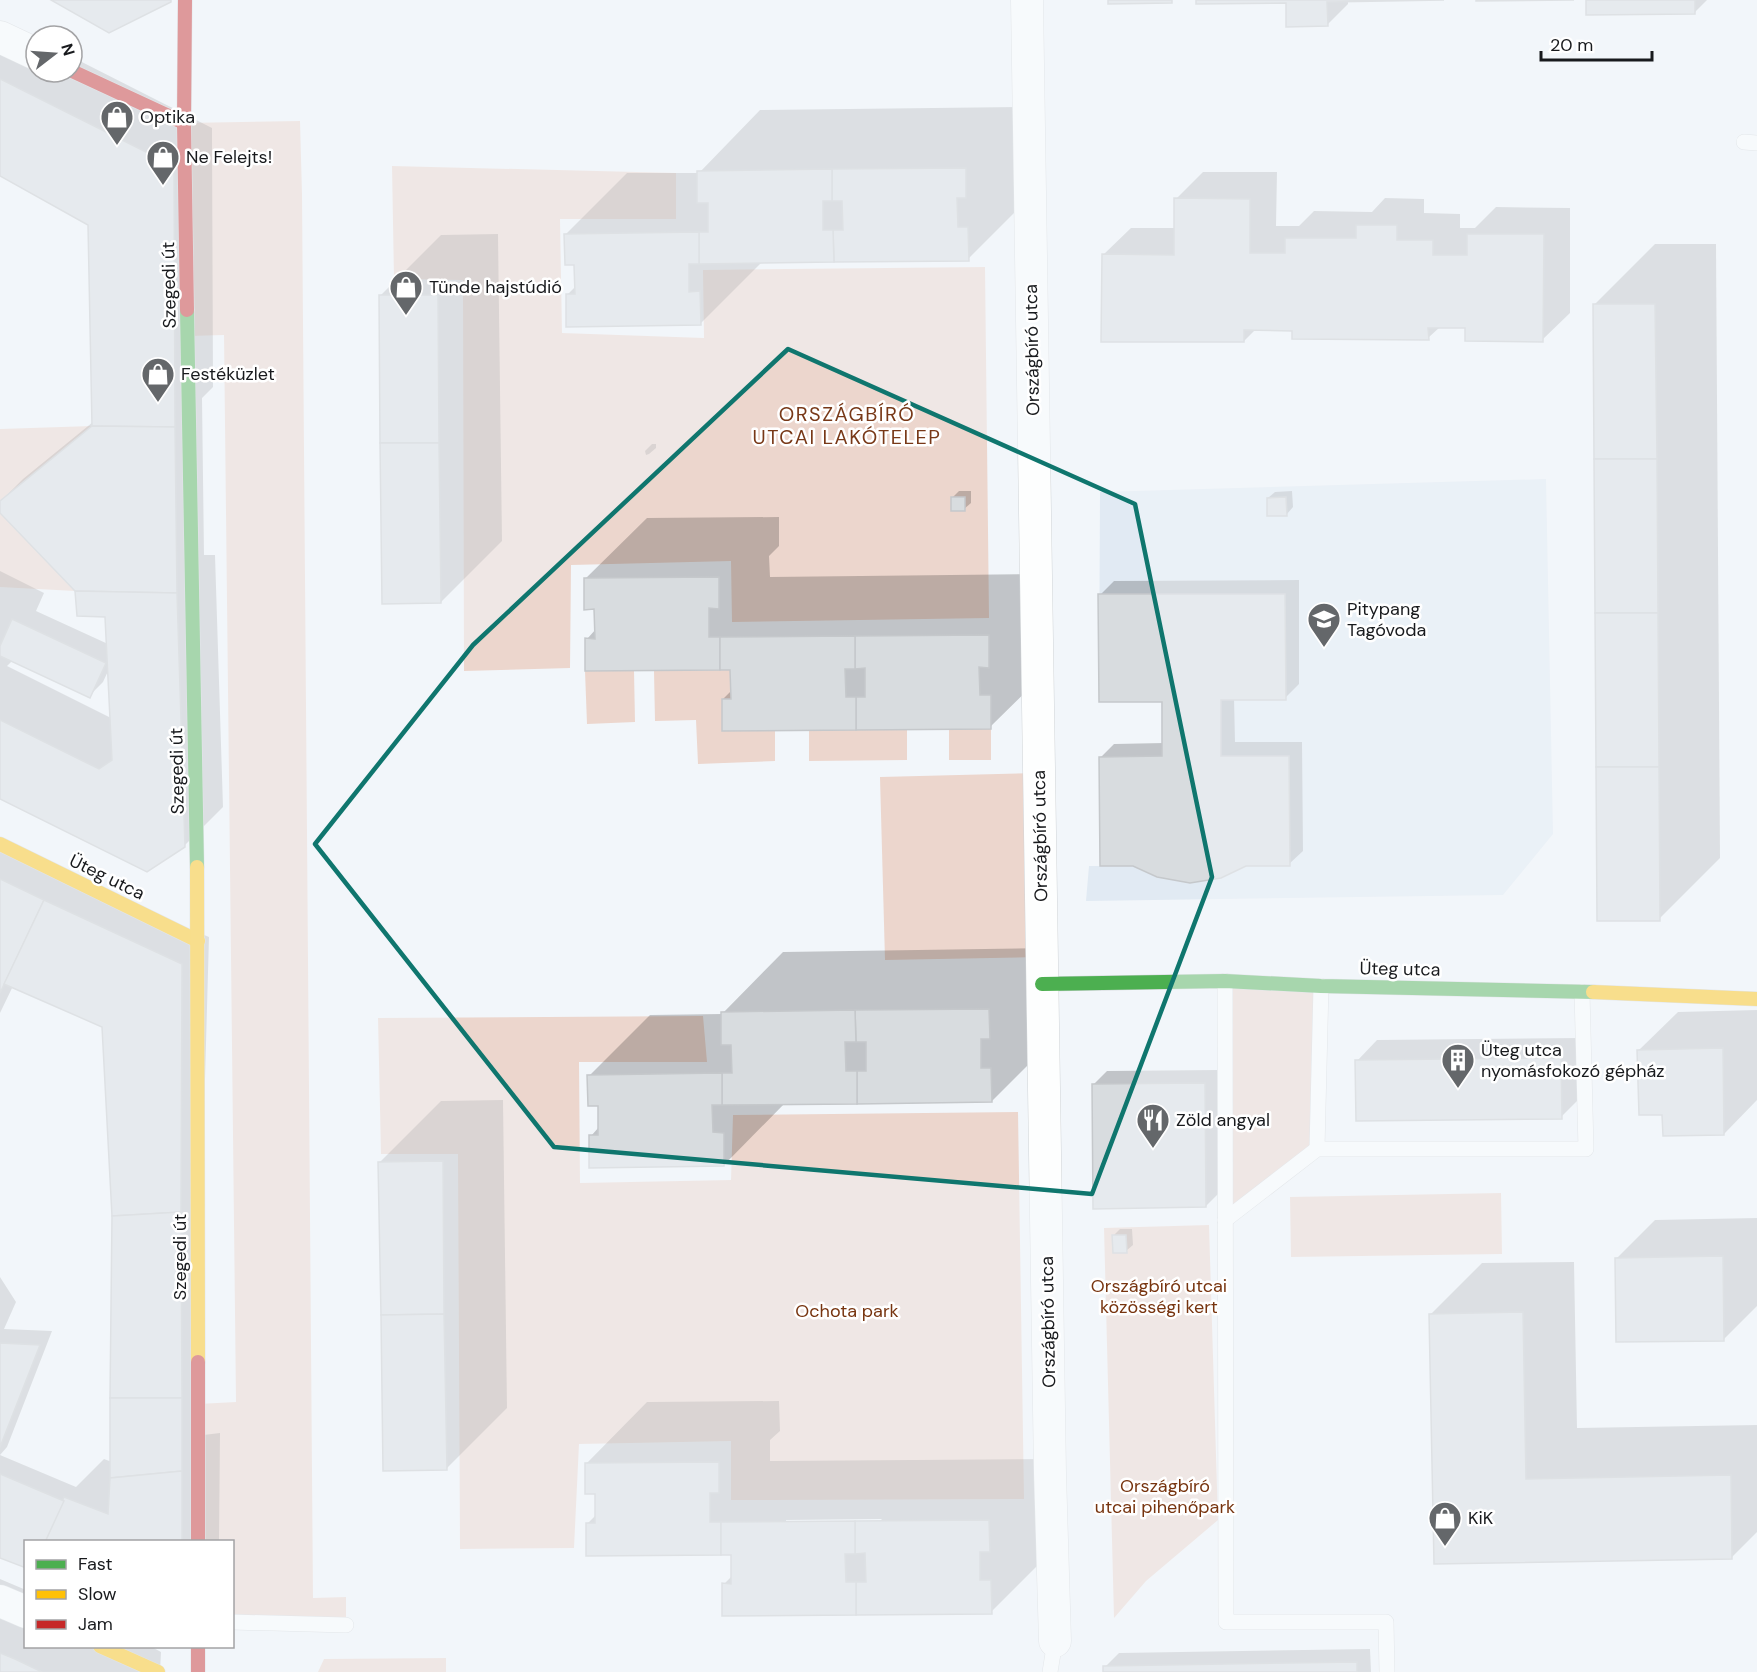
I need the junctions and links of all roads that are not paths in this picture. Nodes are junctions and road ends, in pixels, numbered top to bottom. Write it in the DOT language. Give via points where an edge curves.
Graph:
graph roads {
  1 [pos="185,0"];
  2 [pos="1027,0"];
  3 [pos="0,37"];
  4 [pos="24,48"];
  5 [pos="84,77"];
  6 [pos="184,123"];
  7 [pos="0,844"];
  8 [pos="198,941"];
  9 [pos="1225,981"];
  10 [pos="1042,984"];
  11 [pos="1321,986"];
  12 [pos="1582,992"];
  13 [pos="1757,999"];
  14 [pos="1317,1149"];
  15 [pos="1225,1220"];
  16 [pos="198,1540"];
  17 [pos="0,1601"];
  18 [pos="24,1611"];
  19 [pos="234,1622"];
  20 [pos="346,1625"];
  21 [pos="1055,1641"];
  22 [pos="102,1648"];
  23 [pos="198,1648"];
  24 [pos="158,1672"];
  25 [pos="198,1672"];
  26 [pos="1050,1672"];
  27 [pos="1387,1672"];
  1 -- 6 [label="street, Szegedi út"];
  2 -- 10 [label="street, Országbíró utca"];
  3 -- 4 [label="street"];
  5 -- 6 [label="street"];
  6 -- 8 [label="street, Szegedi út"];
  7 -- 8 [label="street, Üteg utca"];
  8 -- 16 [label="street, Szegedi út"];
  9 -- 10 [label="street, Üteg utca"];
  9 -- 11 [label="street, Üteg utca"];
  9 -- 15 [label="lane"];
  10 -- 21 [label="street, Országbíró utca"];
  11 -- 12 [label="street, Üteg utca"];
  11 -- 14 [label="lane"];
  12 -- 13 [label="street, Üteg utca"];
  12 -- 14 [label="lane" via="1586,1149"];
  14 -- 15 [label="lane"];
  15 -- 27 [label="lane" via="1226,1622 1386,1622"];
  17 -- 18 [label="street"];
  19 -- 20 [label="lane"];
  21 -- 26 [label="lane, Országbíró utca"];
  22 -- 24 [label="street"];
  23 -- 25 [label="street"];
}
